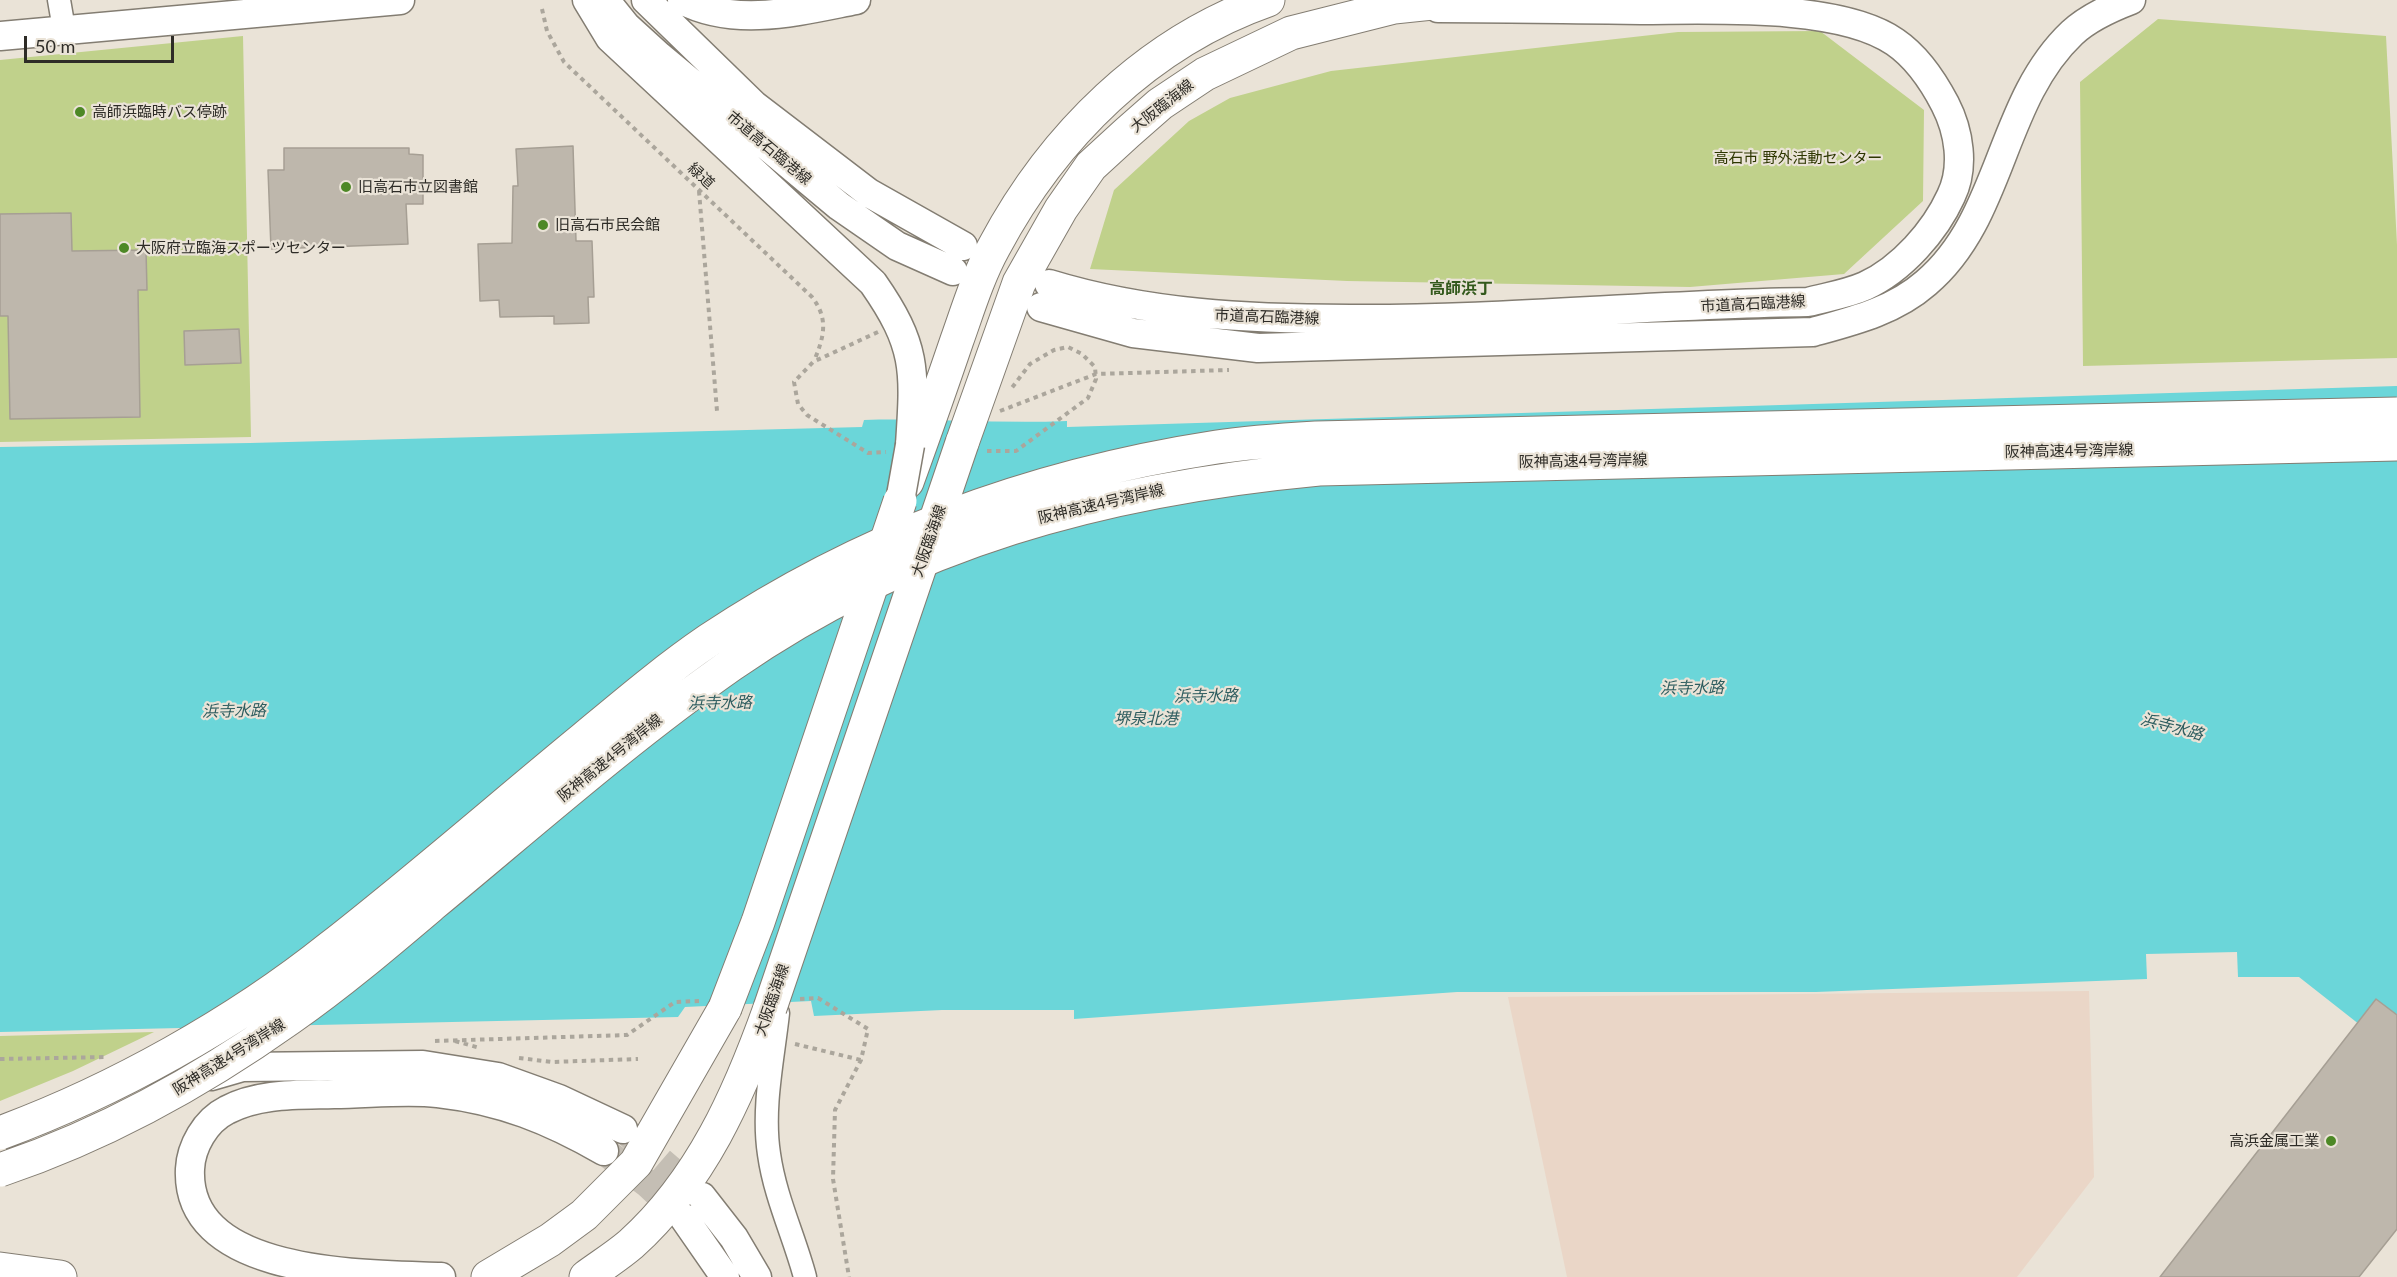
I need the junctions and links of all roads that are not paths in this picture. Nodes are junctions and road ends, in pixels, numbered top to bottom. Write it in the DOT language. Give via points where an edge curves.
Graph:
graph roads {
  1 [pos="59,0"];
  2 [pos="400,0"];
  3 [pos="587,0"];
  4 [pos="605,0"];
  5 [pos="646,0"];
  6 [pos="682,0"];
  7 [pos="856,0"];
  8 [pos="1268,0"];
  9 [pos="1461,0"];
  10 [pos="2131,0"];
  11 [pos="1394,7"];
  12 [pos="64,29"];
  13 [pos="0,36"];
  14 [pos="2397,414"];
  15 [pos="916,444"];
  16 [pos="2397,444"];
  17 [pos="774,1008"];
  18 [pos="175,1051"];
  19 [pos="0,1120"];
  20 [pos="623,1129"];
  21 [pos="0,1133"];
  22 [pos="604,1151"];
  23 [pos="0,1165"];
  24 [pos="0,1170"];
  25 [pos="702,1197"];
  26 [pos="684,1218"];
  27 [pos="0,1269"];
  28 [pos="60,1277"];
  29 [pos="441,1277"];
  30 [pos="488,1277"];
  31 [pos="586,1277"];
  32 [pos="725,1277"];
  33 [pos="757,1277"];
  34 [pos="806,1277"];
  1 -- 12 [label="street"];
  2 -- 12 [label="street"];
  3 -- 15 [label="street" via="610,38 873,283 896,316 908,345"];
  4 -- 5 [label="street, 市道高石臨港線" via="659,56 839,206 897,246 958,259 754,105"];
  6 -- 7 [label="street" via="702,10 739,15 783,14"];
  8 -- 15 [label="main road" via="1214,23 1158,56 1111,93 1044,168 993,249"];
  9 -- 11 [label="main road, 大阪臨海線"];
  10 -- 11 [label="street, 市道高石臨港線" via="2106,9 2072,33 2031,86 1976,218 1943,268 1894,305 1813,332 1258,348 1132,333 1045,296 1077,293 1158,309 1268,319 1435,320 1808,302 1866,285 1897,265 1939,219 1953,193 1959,145 1952,117 1936,85 1894,41 1863,27 1781,11"];
  11 -- 17 [label="main road, 大阪臨海線, bridge" via="1291,33 1222,65 1160,104 1091,166 1060,209 1019,284 962,443"];
  12 -- 13 [label="street"];
  14 -- 18 [label="main road, 阪神高速4号湾岸線, bridge" via="1316,438 1222,446 1058,479 976,505 849,558 776,597 707,641 627,702 329,949 252,1005"];
  15 -- 30 [label="main road, bridge" via="758,922 725,1008 636,1163 584,1215"];
  16 -- 24 [label="main road, 阪神高速4号湾岸線, bridge" via="1318,469 1148,491 1002,529 863,588 734,663 631,740 353,972 292,1017 158,1102 100,1131"];
  17 -- 31 [label="main road, 大阪臨海線" via="710,1147 666,1207 630,1245"];
  17 -- 34 [label="street" via="766,1120 769,1155 777,1193"];
  18 -- 19 [label="main road, bridge"];
  18 -- 21 [label="main road, 阪神高速4号湾岸線, bridge"];
  20 -- 23 [label="street" via="560,1099 498,1077 423,1065 242,1067 166,1089"];
  22 -- 29 [label="street" via="556,1124 512,1108 437,1092 274,1096 226,1110 202,1132 191,1156 189,1190 203,1221 232,1244 258,1258 299,1266"];
  25 -- 33 [label="street" via="734,1238"];
  26 -- 32 [label="street"];
  27 -- 28 [label="main road"];
}
